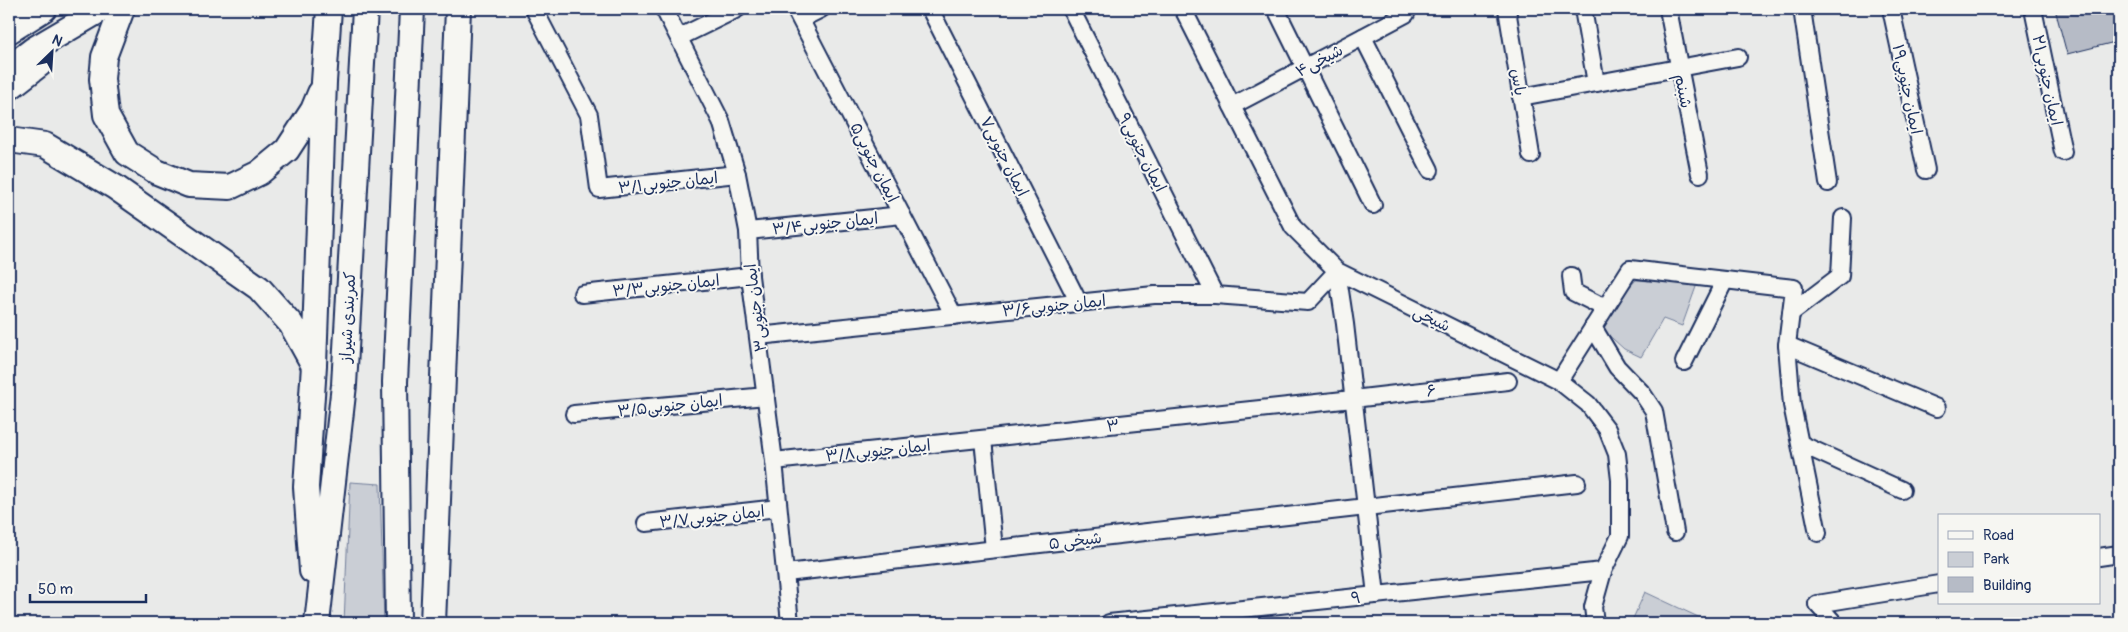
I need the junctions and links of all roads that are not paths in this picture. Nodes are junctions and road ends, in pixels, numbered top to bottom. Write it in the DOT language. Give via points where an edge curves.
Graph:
graph roads {
  1 [pos="44,9"];
  2 [pos="102,9"];
  3 [pos="122,9"];
  4 [pos="329,9"];
  5 [pos="365,9"];
  6 [pos="412,9"];
  7 [pos="458,9"];
  8 [pos="534,9"];
  9 [pos="664,9"];
  10 [pos="737,9"];
  11 [pos="821,9"];
  12 [pos="930,9"];
  13 [pos="1071,9"];
  14 [pos="1183,9"];
  15 [pos="1276,9"];
  16 [pos="1507,9"];
  17 [pos="1583,9"];
  18 [pos="1668,9"];
  19 [pos="1802,9"];
  20 [pos="1891,9"];
  21 [pos="2033,9"];
  22 [pos="1404,12"];
  23 [pos="798,14"];
  24 [pos="80,22"];
  25 [pos="9,31"];
  26 [pos="1363,36"];
  27 [pos="680,37"];
  28 [pos="1738,57"];
  29 [pos="1305,67"];
  30 [pos="9,68"];
  31 [pos="1680,68"];
  32 [pos="324,82"];
  33 [pos="1596,83"];
  34 [pos="9,88"];
  35 [pos="1521,97"];
  36 [pos="1232,106"];
  37 [pos="9,140"];
  38 [pos="2063,152"];
  39 [pos="1531,155"];
  40 [pos="1430,170"];
  41 [pos="1926,170"];
  42 [pos="737,174"];
  43 [pos="1700,174"];
  44 [pos="1828,183"];
  45 [pos="1373,204"];
  46 [pos="902,215"];
  47 [pos="1843,218"];
  48 [pos="748,231"];
  49 [pos="1337,271"];
  50 [pos="750,276"];
  51 [pos="1571,276"];
  52 [pos="1725,280"];
  53 [pos="582,294"];
  54 [pos="1215,294"];
  55 [pos="1079,303"];
  56 [pos="1605,308"];
  57 [pos="1791,313"];
  58 [pos="954,316"];
  59 [pos="1593,327"];
  60 [pos="758,336"];
  61 [pos="1787,345"];
  62 [pos="1684,362"];
  63 [pos="314,366"];
  64 [pos="1508,381"];
  65 [pos="1559,381"];
  66 [pos="766,396"];
  67 [pos="1353,399"];
  68 [pos="1937,408"];
  69 [pos="574,414"];
  70 [pos="983,439"];
  71 [pos="1801,444"];
  72 [pos="774,461"];
  73 [pos="1577,482"];
  74 [pos="1902,490"];
  75 [pos="1365,507"];
  76 [pos="778,508"];
  77 [pos="646,523"];
  78 [pos="1675,532"];
  79 [pos="1818,533"];
  80 [pos="994,550"];
  81 [pos="2119,554"];
  82 [pos="2100,557"];
  83 [pos="1603,571"];
  84 [pos="786,573"];
  85 [pos="1938,584"];
  86 [pos="1376,595"];
  87 [pos="316,623"];
  88 [pos="398,623"];
  89 [pos="433,623"];
  90 [pos="790,623"];
  91 [pos="1109,623"];
  92 [pos="1595,623"];
  93 [pos="1834,623"];
  1 -- 25 [label="highway"];
  2 -- 24 [label="highway"];
  3 -- 32 [label="highway" via="104,57 102,79 106,114 127,153 157,172 189,185 230,187 258,173 287,150 313,110"];
  4 -- 32 [label="highway"];
  5 -- 87 [label="highway, کمربندی شیراز" via="344,386"];
  6 -- 88 [label="highway" via="395,382"];
  7 -- 89 [label="highway"];
  8 -- 42 [label="street, ایمان جنوبی۳/۱" via="589,115 599,189"];
  9 -- 27 [label="street, ایمان جنوبی۳"];
  10 -- 27 [label="street"];
  11 -- 23 [label="street"];
  12 -- 55 [label="street, ایمان جنوبی۷"];
  13 -- 54 [label="street, ایمان جنوبی۹"];
  14 -- 36 [label="street, شیخی"];
  15 -- 29 [label="street"];
  16 -- 35 [label="street, یاس"];
  17 -- 33 [label="street"];
  18 -- 31 [label="street, شبنم"];
  19 -- 44 [label="street"];
  20 -- 41 [label="street, ایمان جنوبی۱۹"];
  21 -- 38 [label="street, ایمان جنوبی۲۱"];
  22 -- 26 [label="street, شیخی۴"];
  23 -- 46 [label="street, ایمان جنوبی۵"];
  24 -- 30 [label="highway"];
  24 -- 34 [label="highway" via="66,44"];
  26 -- 29 [label="street, شیخی۴"];
  26 -- 40 [label="street"];
  27 -- 42 [label="street, ایمان جنوبی۳" via="721,121"];
  28 -- 31 [label="street"];
  29 -- 36 [label="street, شیخی۴"];
  29 -- 45 [label="street"];
  31 -- 33 [label="street"];
  31 -- 43 [label="street, شبنم"];
  32 -- 63 [label="highway"];
  33 -- 35 [label="street"];
  35 -- 39 [label="street, یاس"];
  36 -- 49 [label="street, شیخی" via="1293,227"];
  37 -- 63 [label="highway" via="45,145 115,187 259,288 291,324"];
  42 -- 48 [label="street, ایمان جنوبی۳"];
  46 -- 48 [label="street, ایمان جنوبی۳/۴"];
  46 -- 58 [label="street, ایمان جنوبی۵"];
  47 -- 57 [label="street" via="1840,276"];
  48 -- 50 [label="street, ایمان جنوبی۳"];
  49 -- 54 [label="street, ایمان جنوبی۳/۶" via="1308,302"];
  49 -- 65 [label="street, شیخی"];
  49 -- 67 [label="street"];
  50 -- 53 [label="street, ایمان جنوبی۳/۳"];
  50 -- 60 [label="street, ایمان جنوبی۳"];
  51 -- 56 [label="street" via="1573,292"];
  52 -- 56 [label="street" via="1630,268"];
  52 -- 57 [label="street" via="1794,288"];
  52 -- 62 [label="street"];
  54 -- 55 [label="street, ایمان جنوبی۳/۶" via="1154,295"];
  55 -- 58 [label="street, ایمان جنوبی۳/۶"];
  56 -- 59 [label="street"];
  57 -- 61 [label="street"];
  58 -- 60 [label="street, ایمان جنوبی۳/۶"];
  59 -- 65 [label="street"];
  59 -- 78 [label="street" via="1617,367 1654,411"];
  60 -- 66 [label="street, ایمان جنوبی۳"];
  61 -- 68 [label="street"];
  61 -- 71 [label="street" via="1792,406"];
  63 -- 87 [label="highway" via="306,487"];
  64 -- 67 [label="street, ۶"];
  65 -- 83 [label="street, شیخی" via="1588,404 1607,429 1616,454 1620,480 1620,536"];
  66 -- 69 [label="street, ایمان جنوبی۳/۵"];
  66 -- 72 [label="street, ایمان جنوبی۳"];
  67 -- 70 [label="street, ۳"];
  67 -- 75 [label="street"];
  70 -- 72 [label="street, ایمان جنوبی۳/۸"];
  70 -- 80 [label="street"];
  71 -- 74 [label="street"];
  71 -- 79 [label="street"];
  72 -- 76 [label="street, ایمان جنوبی۳"];
  73 -- 75 [label="street, شیخی ۵"];
  75 -- 80 [label="street, شیخی ۵"];
  75 -- 86 [label="street"];
  76 -- 77 [label="street, ایمان جنوبی۳/۷"];
  76 -- 84 [label="street, ایمان جنوبی۳"];
  80 -- 84 [label="street, شیخی ۵"];
  81 -- 82 [label="street"];
  83 -- 86 [label="street, ۹"];
  83 -- 92 [label="street, شیخی" via="1593,607"];
  84 -- 90 [label="street, ایمان جنوبی۳"];
  85 -- 93 [label="street" via="1818,604"];
  86 -- 91 [label="street, ۹"];
}
